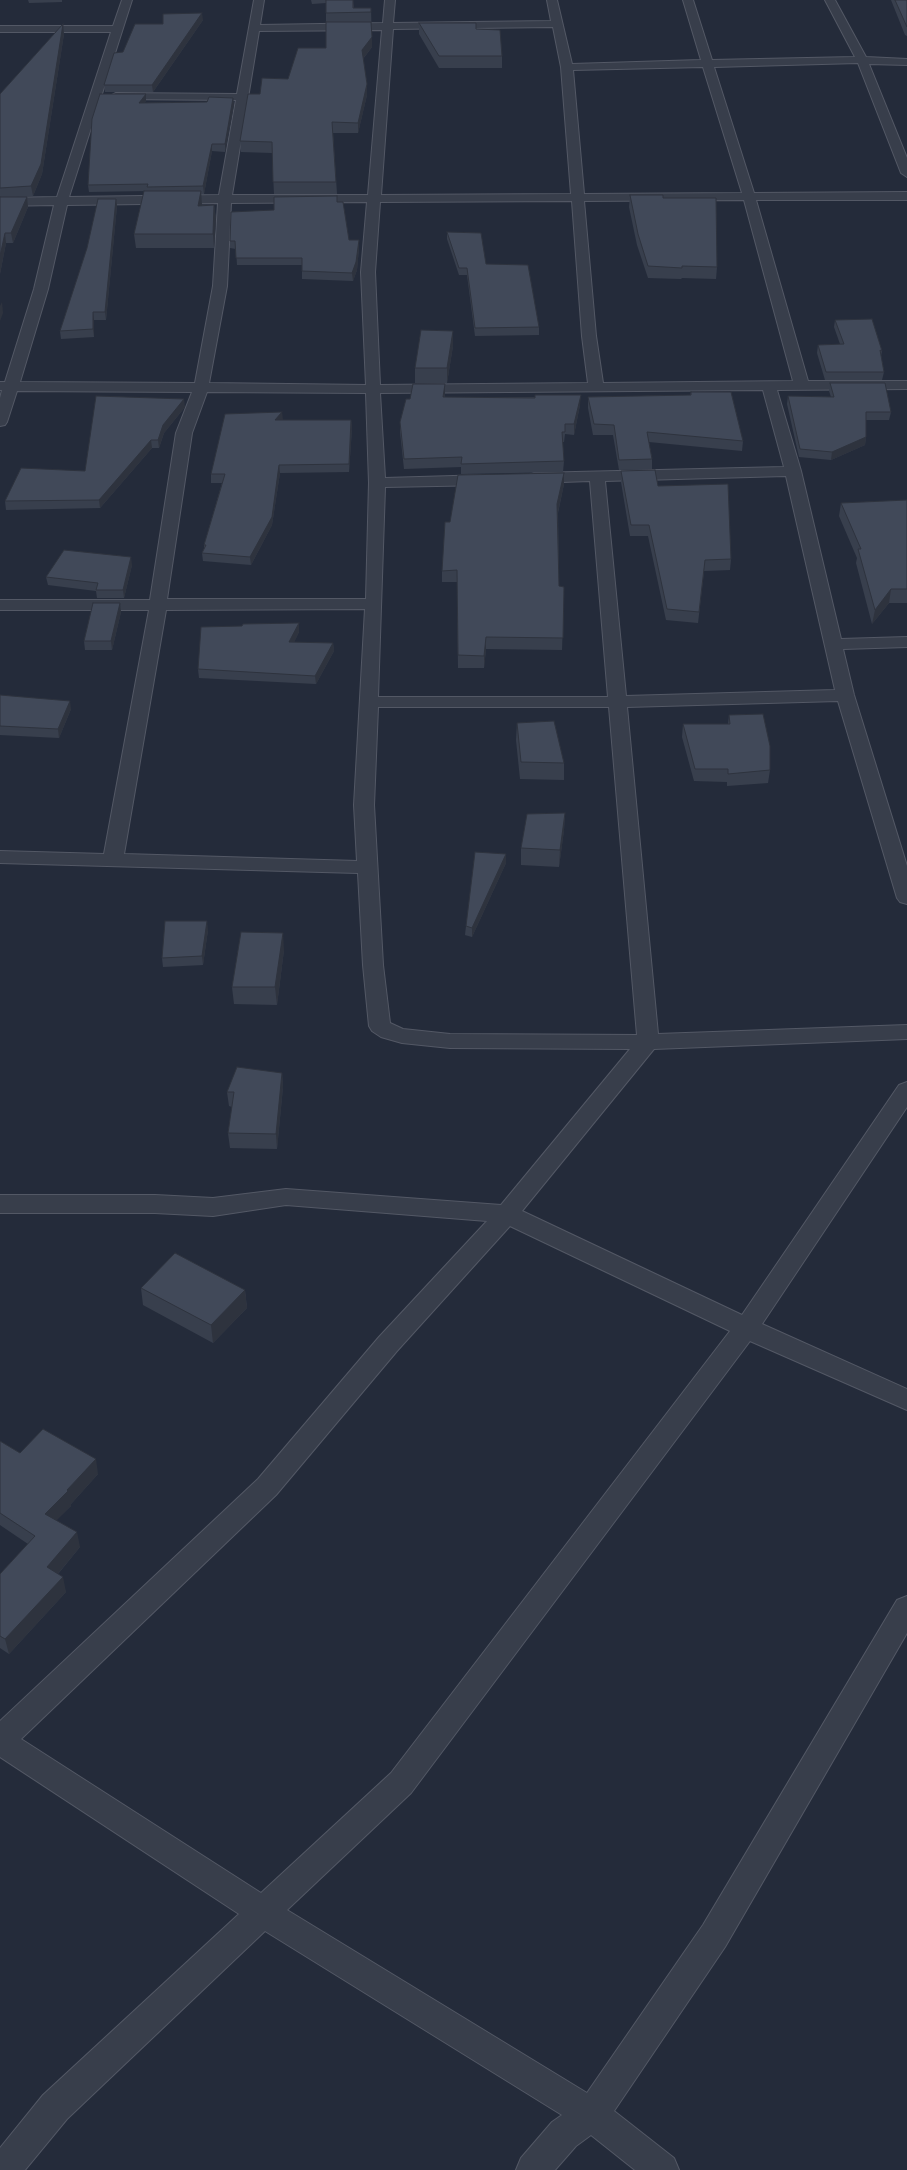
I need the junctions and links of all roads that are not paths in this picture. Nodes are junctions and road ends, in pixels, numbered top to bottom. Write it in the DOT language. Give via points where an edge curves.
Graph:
graph roads {
  1 [pos="127,0"];
  2 [pos="259,0"];
  3 [pos="390,0"];
  4 [pos="552,0"];
  5 [pos="688,0"];
  6 [pos="830,0"];
  7 [pos="558,24"];
  8 [pos="389,27"];
  9 [pos="254,28"];
  10 [pos="0,29"];
  11 [pos="117,29"];
  12 [pos="862,60"];
  13 [pos="907,62"];
  14 [pos="708,65"];
  15 [pos="567,67"];
  16 [pos="97,96"];
  17 [pos="241,97"];
  18 [pos="907,173"];
  19 [pos="907,196"];
  20 [pos="749,197"];
  21 [pos="225,198"];
  22 [pos="375,198"];
  23 [pos="579,198"];
  24 [pos="62,200"];
  25 [pos="0,202"];
  26 [pos="907,385"];
  27 [pos="6,386"];
  28 [pos="802,386"];
  29 [pos="769,387"];
  30 [pos="201,388"];
  31 [pos="596,388"];
  32 [pos="373,389"];
  33 [pos="0,422"];
  34 [pos="793,471"];
  35 [pos="597,477"];
  36 [pos="502,479"];
  37 [pos="518,479"];
  38 [pos="376,483"];
  39 [pos="374,604"];
  40 [pos="0,605"];
  41 [pos="158,605"];
  42 [pos="907,642"];
  43 [pos="834,644"];
  44 [pos="845,695"];
  45 [pos="369,702"];
  46 [pos="618,702"];
  47 [pos="0,857"];
  48 [pos="113,859"];
  49 [pos="368,867"];
  50 [pos="907,898"];
  51 [pos="907,1032"];
  52 [pos="648,1042"];
  53 [pos="907,1090"];
  54 [pos="0,1204"];
  55 [pos="507,1214"];
  56 [pos="746,1328"];
  57 [pos="907,1400"];
  58 [pos="907,1608"];
  59 [pos="0,1741"];
  60 [pos="264,1913"];
  61 [pos="592,2115"];
  62 [pos="4,2170"];
  63 [pos="533,2170"];
  64 [pos="662,2170"];
  1 -- 11 [label="street"];
  2 -- 9 [label="street"];
  3 -- 8 [label="street"];
  4 -- 7 [label="street"];
  5 -- 14 [label="street"];
  6 -- 12 [label="street"];
  7 -- 8 [label="street"];
  7 -- 15 [label="street"];
  8 -- 9 [label="street"];
  8 -- 22 [label="street"];
  9 -- 17 [label="street"];
  10 -- 11 [label="street"];
  11 -- 16 [label="street"];
  12 -- 13 [label="street"];
  12 -- 14 [label="street"];
  12 -- 18 [label="street"];
  14 -- 15 [label="street"];
  14 -- 20 [label="street"];
  15 -- 23 [label="street"];
  16 -- 17 [label="street"];
  16 -- 24 [label="street"];
  17 -- 21 [label="street"];
  19 -- 20 [label="street"];
  20 -- 23 [label="street"];
  20 -- 28 [label="street"];
  21 -- 22 [label="street"];
  21 -- 24 [label="street"];
  21 -- 30 [label="street" via="220,286"];
  22 -- 23 [label="street"];
  22 -- 32 [label="street" via="368,272"];
  23 -- 31 [label="street" via="589,336"];
  24 -- 25 [label="street"];
  24 -- 27 [label="street" via="41,289"];
  26 -- 28 [label="street"];
  27 -- 30 [label="street"];
  27 -- 33 [label="street"];
  28 -- 29 [label="street"];
  29 -- 31 [label="street"];
  29 -- 34 [label="street"];
  30 -- 32 [label="street"];
  30 -- 41 [label="street" via="184,433"];
  31 -- 32 [label="street"];
  32 -- 38 [label="street"];
  34 -- 35 [label="street"];
  34 -- 43 [label="street"];
  35 -- 37 [label="street"];
  35 -- 46 [label="street"];
  36 -- 38 [label="street"];
  38 -- 39 [label="street"];
  39 -- 41 [label="street"];
  39 -- 45 [label="street"];
  40 -- 41 [label="street"];
  41 -- 48 [label="street"];
  42 -- 43 [label="street"];
  43 -- 44 [label="street"];
  44 -- 46 [label="street"];
  44 -- 50 [label="street"];
  45 -- 46 [label="street"];
  45 -- 49 [label="street" via="364,806"];
  46 -- 52 [label="street"];
  47 -- 48 [label="street"];
  48 -- 49 [label="street"];
  49 -- 52 [label="street" via="373,965 380,1026 389,1032 402,1036 450,1041"];
  51 -- 52 [label="street"];
  52 -- 55 [label="street"];
  53 -- 56 [label="street"];
  54 -- 55 [label="street" via="155,1204 213,1207 286,1197"];
  55 -- 56 [label="street"];
  55 -- 59 [label="street" via="388,1344 268,1487"];
  56 -- 57 [label="street"];
  56 -- 60 [label="street" via="401,1783"];
  58 -- 61 [label="street" via="714,1936"];
  59 -- 60 [label="street"];
  60 -- 61 [label="street"];
  60 -- 62 [label="street" via="55,2107"];
  61 -- 63 [label="street" via="564,2134"];
  61 -- 64 [label="street"];
}
